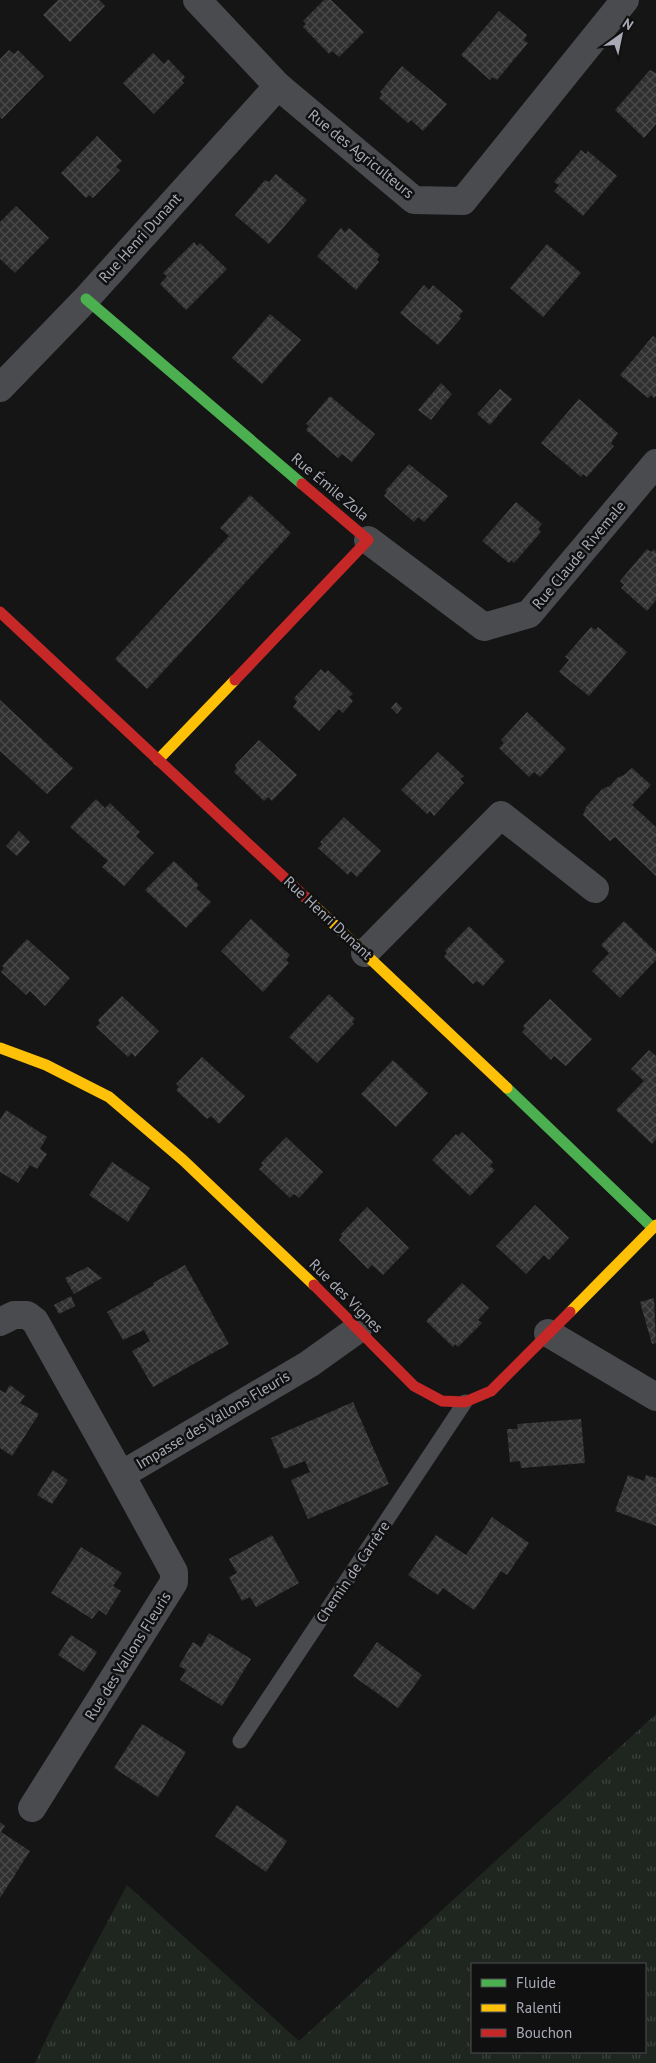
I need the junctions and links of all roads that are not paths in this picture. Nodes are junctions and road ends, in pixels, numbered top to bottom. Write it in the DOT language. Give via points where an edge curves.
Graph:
graph roads {
  1 [pos="197,0"];
  2 [pos="625,0"];
  3 [pos="278,86"];
  4 [pos="86,299"];
  5 [pos="0,388"];
  6 [pos="656,463"];
  7 [pos="368,540"];
  8 [pos="0,612"];
  9 [pos="158,760"];
  10 [pos="595,889"];
  11 [pos="365,953"];
  12 [pos="0,1048"];
  13 [pos="654,1227"];
  14 [pos="0,1322"];
  15 [pos="358,1329"];
  16 [pos="548,1333"];
  17 [pos="656,1397"];
  18 [pos="465,1402"];
  19 [pos="121,1474"];
  20 [pos="240,1741"];
  21 [pos="32,1808"];
  1 -- 3 [label="street, Rue des Agriculteurs"];
  2 -- 3 [label="street, Rue des Agriculteurs" via="462,201 414,200"];
  3 -- 4 [label="street, Rue Henri Dunant"];
  4 -- 5 [label="street, Rue Henri Dunant"];
  4 -- 7 [label="street, Rue Émile Zola"];
  6 -- 7 [label="street, Rue Claude Rivemale" via="529,614 484,627"];
  7 -- 9 [label="street, Rue Émile Zola"];
  8 -- 9 [label="street, Rue Henri Dunant"];
  9 -- 11 [label="street, Rue Henri Dunant"];
  10 -- 11 [label="street" via="501,815"];
  11 -- 13 [label="street, Rue Henri Dunant"];
  12 -- 15 [label="street, Rue des Vignes" via="46,1064 109,1098 182,1160"];
  13 -- 16 [label="street, Rue des Vignes"];
  14 -- 19 [label="street, Impasse des Vallons Fleuris" via="14,1315 27,1315 35,1321"];
  15 -- 18 [label="street, Rue des Vignes" via="414,1386 442,1401"];
  15 -- 19 [label="street, Impasse des Vallons Fleuris" via="309,1364"];
  16 -- 17 [label="street"];
  16 -- 18 [label="street, Rue des Vignes" via="492,1391"];
  18 -- 20 [label="lane, Chemin de Carrère"];
  19 -- 21 [label="street, Rue des Vallons Fleuris" via="174,1572 174,1582"];
}
